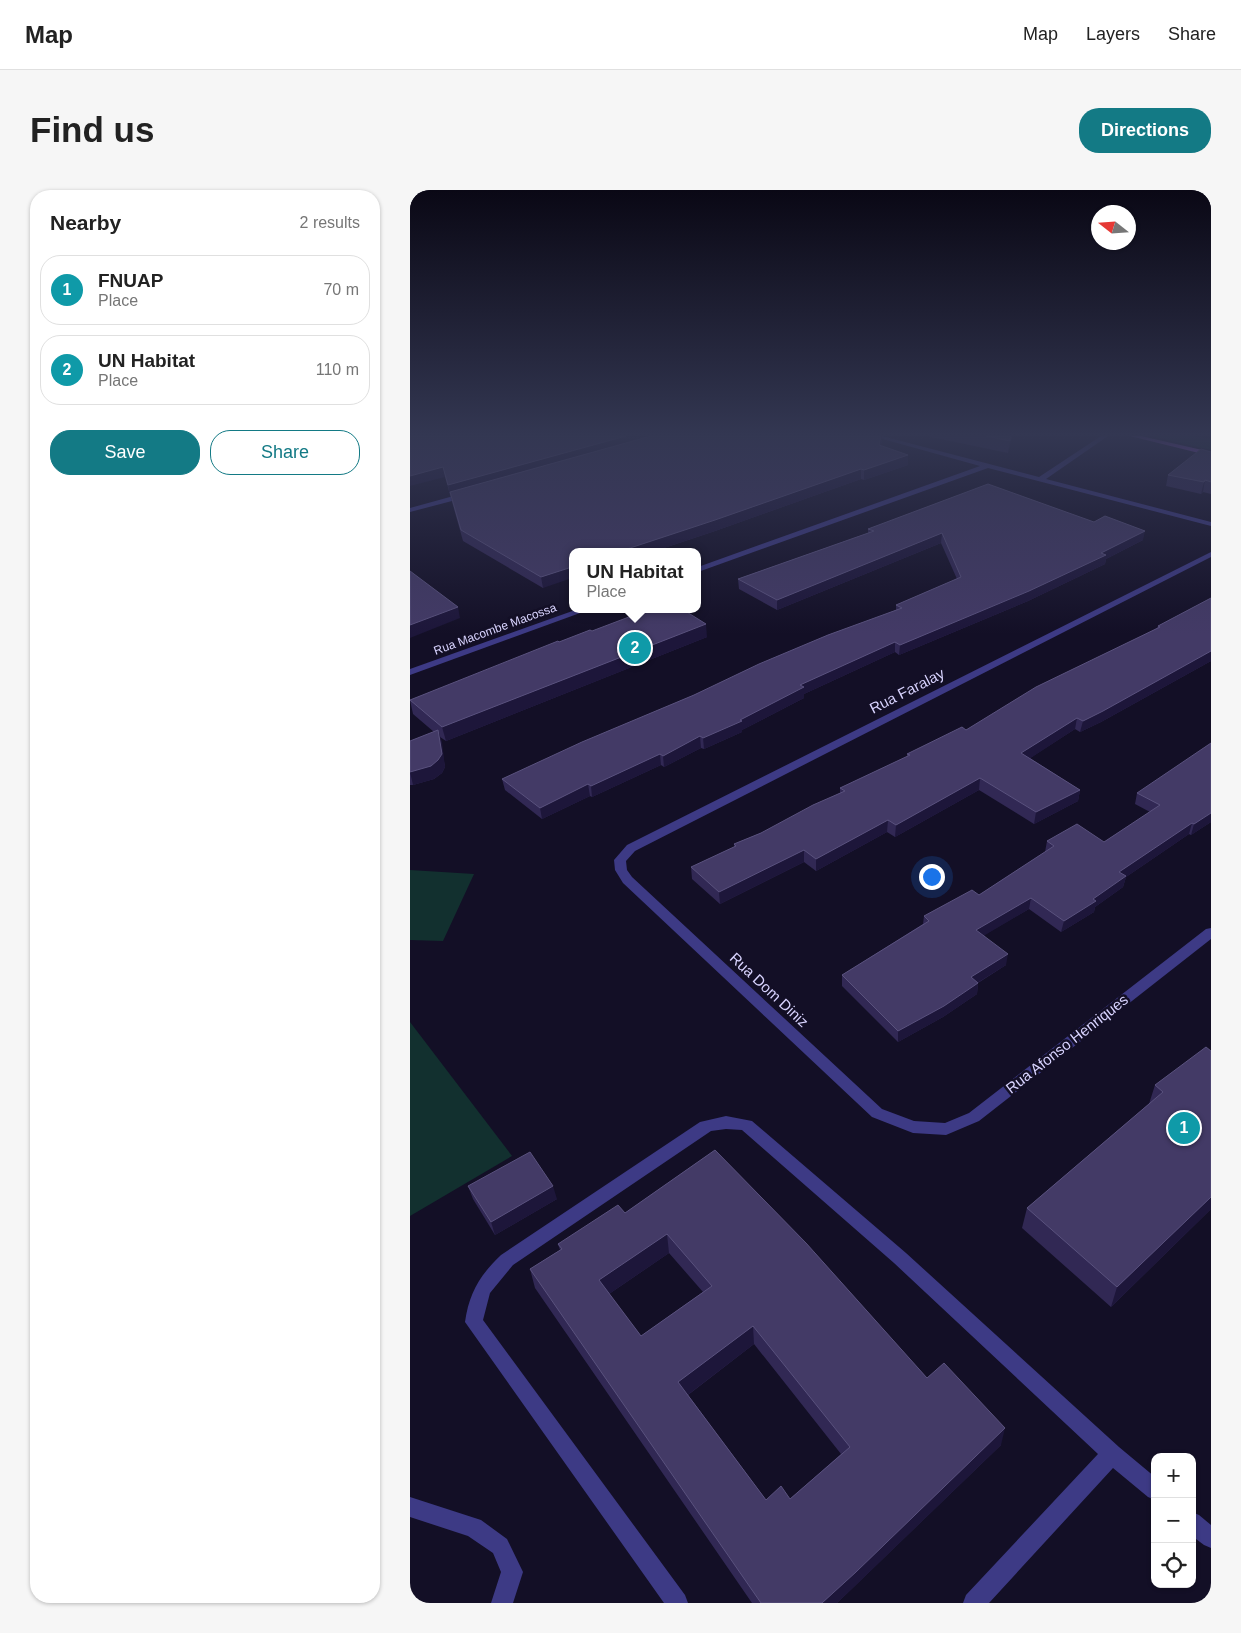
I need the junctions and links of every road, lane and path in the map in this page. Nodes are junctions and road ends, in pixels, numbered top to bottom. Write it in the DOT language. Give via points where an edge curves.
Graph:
graph roads {
  1 [pos="440,502"];
  2 [pos="887,502"];
  3 [pos="1128,502"];
  4 [pos="410,510"];
  5 [pos="1211,524"];
  6 [pos="1211,554"];
  7 [pos="701,569"];
  8 [pos="576,613"];
  9 [pos="410,672"];
  10 [pos="620,860"];
  11 [pos="1211,932"];
  12 [pos="913,1127"];
  13 [pos="1112,1454"];
  14 [pos="1151,1487"];
  15 [pos="410,1508"];
  16 [pos="1196,1525"];
  17 [pos="1211,1538"];
  18 [pos="502,1603"];
  19 [pos="677,1603"];
  20 [pos="974,1603"];
  1 -- 4 [label="street"];
  2 -- 7 [label="street"];
  3 -- 5 [label="street"];
  6 -- 10 [label="street, Rua Faralay" via="631,848"];
  8 -- 9 [label="street, Rua Macombe Macossa"];
  10 -- 12 [label="street, Rua Dom Diniz" via="627,880 877,1113"];
  11 -- 12 [label="street, Rua Afonso Henriques" via="974,1117 946,1129"];
  13 -- 14 [label="street"];
  13 -- 19 [label="street" via="900,1258 747,1125 727,1122 705,1126 507,1260 486,1281 476,1300 474,1322"];
  13 -- 20 [label="street"];
  15 -- 18 [label="street" via="474,1527 500,1546 512,1572"];
  16 -- 17 [label="street"];
}
